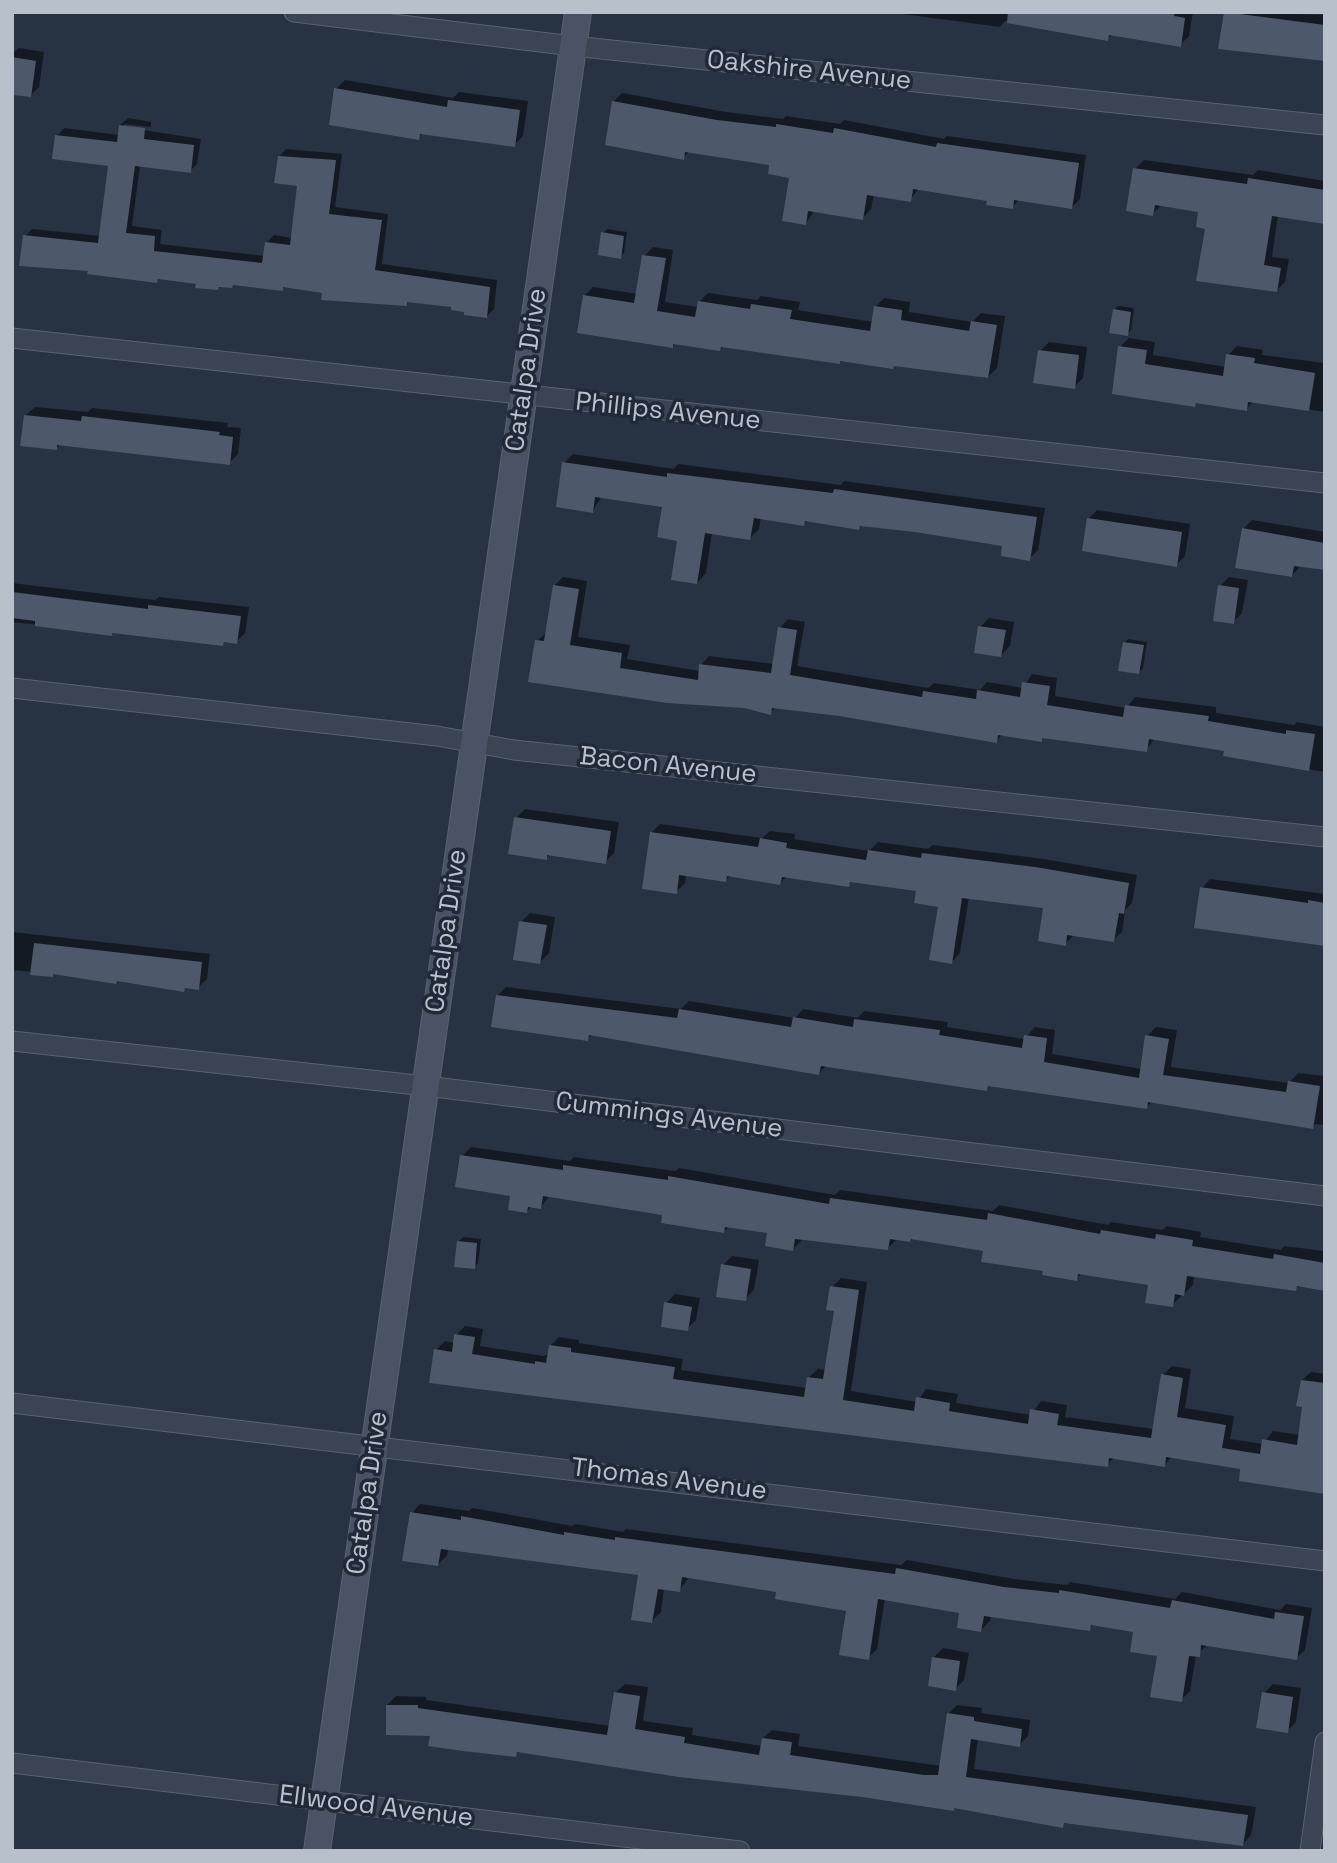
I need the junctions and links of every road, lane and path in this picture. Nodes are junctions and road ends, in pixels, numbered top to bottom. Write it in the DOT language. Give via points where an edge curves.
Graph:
graph roads {
  1 [pos="294,12"];
  2 [pos="578,12"];
  3 [pos="573,46"];
  4 [pos="1325,125"];
  5 [pos="12,338"];
  6 [pos="523,396"];
  7 [pos="1325,483"];
  8 [pos="12,688"];
  9 [pos="473,743"];
  10 [pos="1325,837"];
  11 [pos="12,1041"];
  12 [pos="426,1086"];
  13 [pos="1325,1196"];
  14 [pos="12,1403"];
  15 [pos="375,1444"];
  16 [pos="1325,1560"];
  17 [pos="1325,1742"];
  18 [pos="12,1763"];
  19 [pos="324,1801"];
  20 [pos="317,1851"];
  21 [pos="740,1851"];
  22 [pos="1310,1851"];
  1 -- 3 [label="street, Oakshire Avenue"];
  2 -- 3 [label="street, Catalpa Drive"];
  3 -- 4 [label="street, Oakshire Avenue"];
  3 -- 6 [label="street, Catalpa Drive"];
  5 -- 6 [label="street, Phillips Avenue"];
  6 -- 7 [label="street, Phillips Avenue"];
  6 -- 9 [label="street, Catalpa Drive"];
  8 -- 9 [label="street, Bacon Avenue"];
  9 -- 10 [label="street, Bacon Avenue"];
  9 -- 12 [label="street, Catalpa Drive"];
  11 -- 12 [label="street, Cummings Avenue"];
  12 -- 13 [label="street, Cummings Avenue"];
  12 -- 15 [label="street, Catalpa Drive"];
  14 -- 15 [label="street, Thomas Avenue"];
  15 -- 16 [label="street, Thomas Avenue"];
  15 -- 19 [label="street, Catalpa Drive"];
  17 -- 22 [label="street"];
  18 -- 19 [label="street, Ellwood Avenue"];
  19 -- 20 [label="street, Catalpa Drive"];
  19 -- 21 [label="street, Ellwood Avenue"];
}
